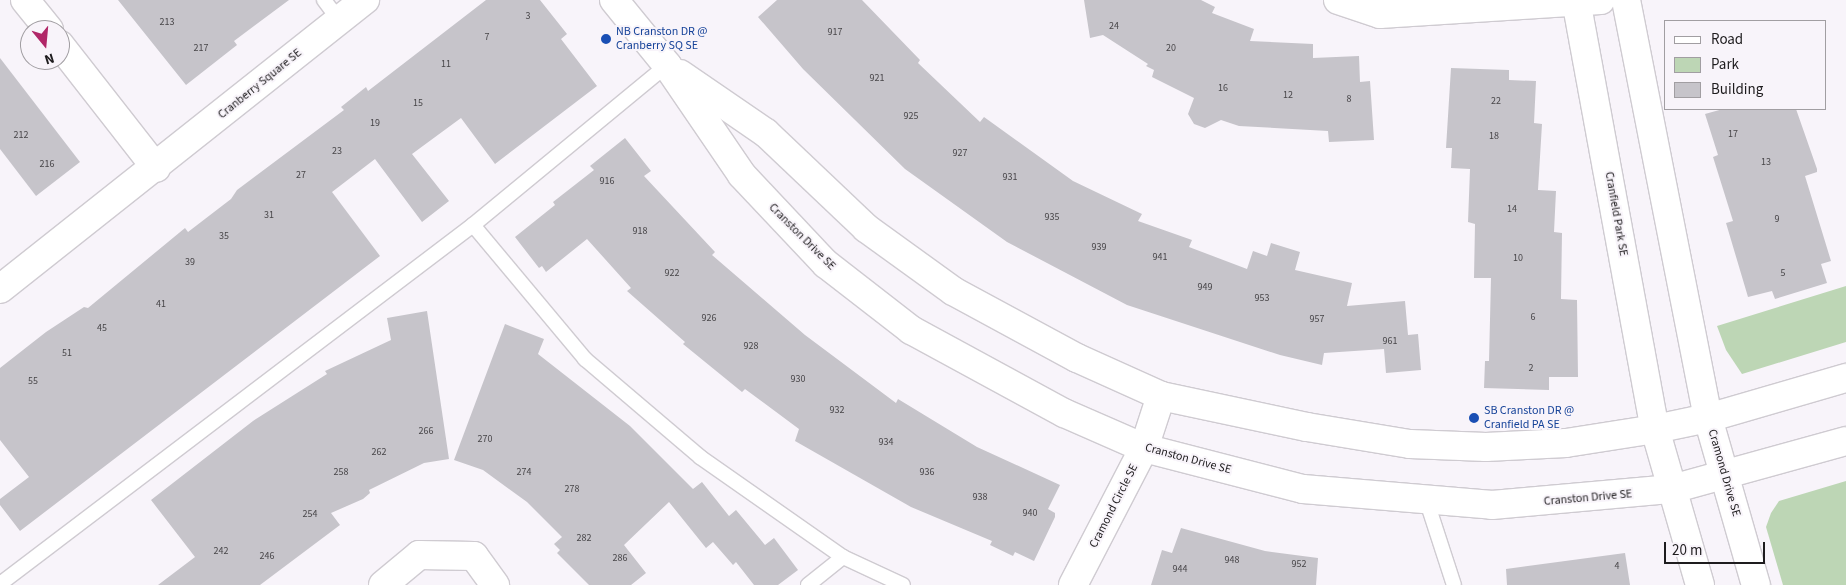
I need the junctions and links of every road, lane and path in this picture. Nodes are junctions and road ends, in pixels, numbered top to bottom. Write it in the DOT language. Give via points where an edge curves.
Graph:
graph roads {
  1 [pos="26,0"];
  2 [pos="365,0"];
  3 [pos="614,0"];
  4 [pos="1338,0"];
  5 [pos="1626,0"];
  6 [pos="1585,1"];
  7 [pos="331,10"];
  8 [pos="41,20"];
  9 [pos="70,58"];
  10 [pos="667,65"];
  11 [pos="156,168"];
  12 [pos="473,225"];
  13 [pos="0,288"];
  14 [pos="1846,378"];
  15 [pos="1161,396"];
  16 [pos="1708,418"];
  17 [pos="1655,429"];
  18 [pos="1846,441"];
  19 [pos="1144,448"];
  20 [pos="1725,477"];
  21 [pos="1672,489"];
  22 [pos="1426,499"];
  23 [pos="843,557"];
  24 [pos="0,584"];
  25 [pos="383,585"];
  26 [pos="495,585"];
  27 [pos="808,585"];
  28 [pos="903,585"];
  29 [pos="1073,585"];
  30 [pos="1454,585"];
  31 [pos="1700,585"];
  32 [pos="1756,585"];
  1 -- 8 [label="street"];
  2 -- 7 [label="street, Cranberry Square SE"];
  3 -- 10 [label="street, Cranston Drive SE"];
  4 -- 6 [label="street" via="1380,14"];
  5 -- 16 [label="street"];
  6 -- 17 [label="street, Cranfield Park SE"];
  7 -- 11 [label="street, Cranberry Square SE"];
  9 -- 11 [label="street"];
  10 -- 12 [label="lane"];
  10 -- 15 [label="street, Cranston Drive SE" via="766,133 866,228 953,291 1077,358"];
  10 -- 19 [label="street, Cranston Drive SE" via="742,175 834,270 911,330 1064,413"];
  11 -- 13 [label="street, Cranberry Square SE"];
  12 -- 23 [label="lane" via="585,359 700,457"];
  12 -- 24 [label="lane"];
  14 -- 16 [label="street, Cranston Drive SE"];
  15 -- 17 [label="street, Cranston Drive SE" via="1307,427 1410,444 1486,447 1566,443"];
  15 -- 19 [label="street, Cramond Circle SE"];
  16 -- 17 [label="street, Cranston Drive SE"];
  16 -- 20 [label="street, Cramond Drive SE"];
  17 -- 21 [label="street"];
  18 -- 20 [label="street, Cranston Drive SE"];
  19 -- 22 [label="street, Cranston Drive SE" via="1303,489"];
  19 -- 29 [label="street, Cramond Circle SE"];
  20 -- 21 [label="street, Cranston Drive SE"];
  20 -- 32 [label="street, Cramond Drive SE"];
  21 -- 22 [label="street, Cranston Drive SE" via="1492,505"];
  21 -- 31 [label="street"];
  22 -- 30 [label="lane"];
  23 -- 27 [label="lane"];
  23 -- 28 [label="lane"];
  25 -- 26 [label="street" via="419,555 474,556"];
}
